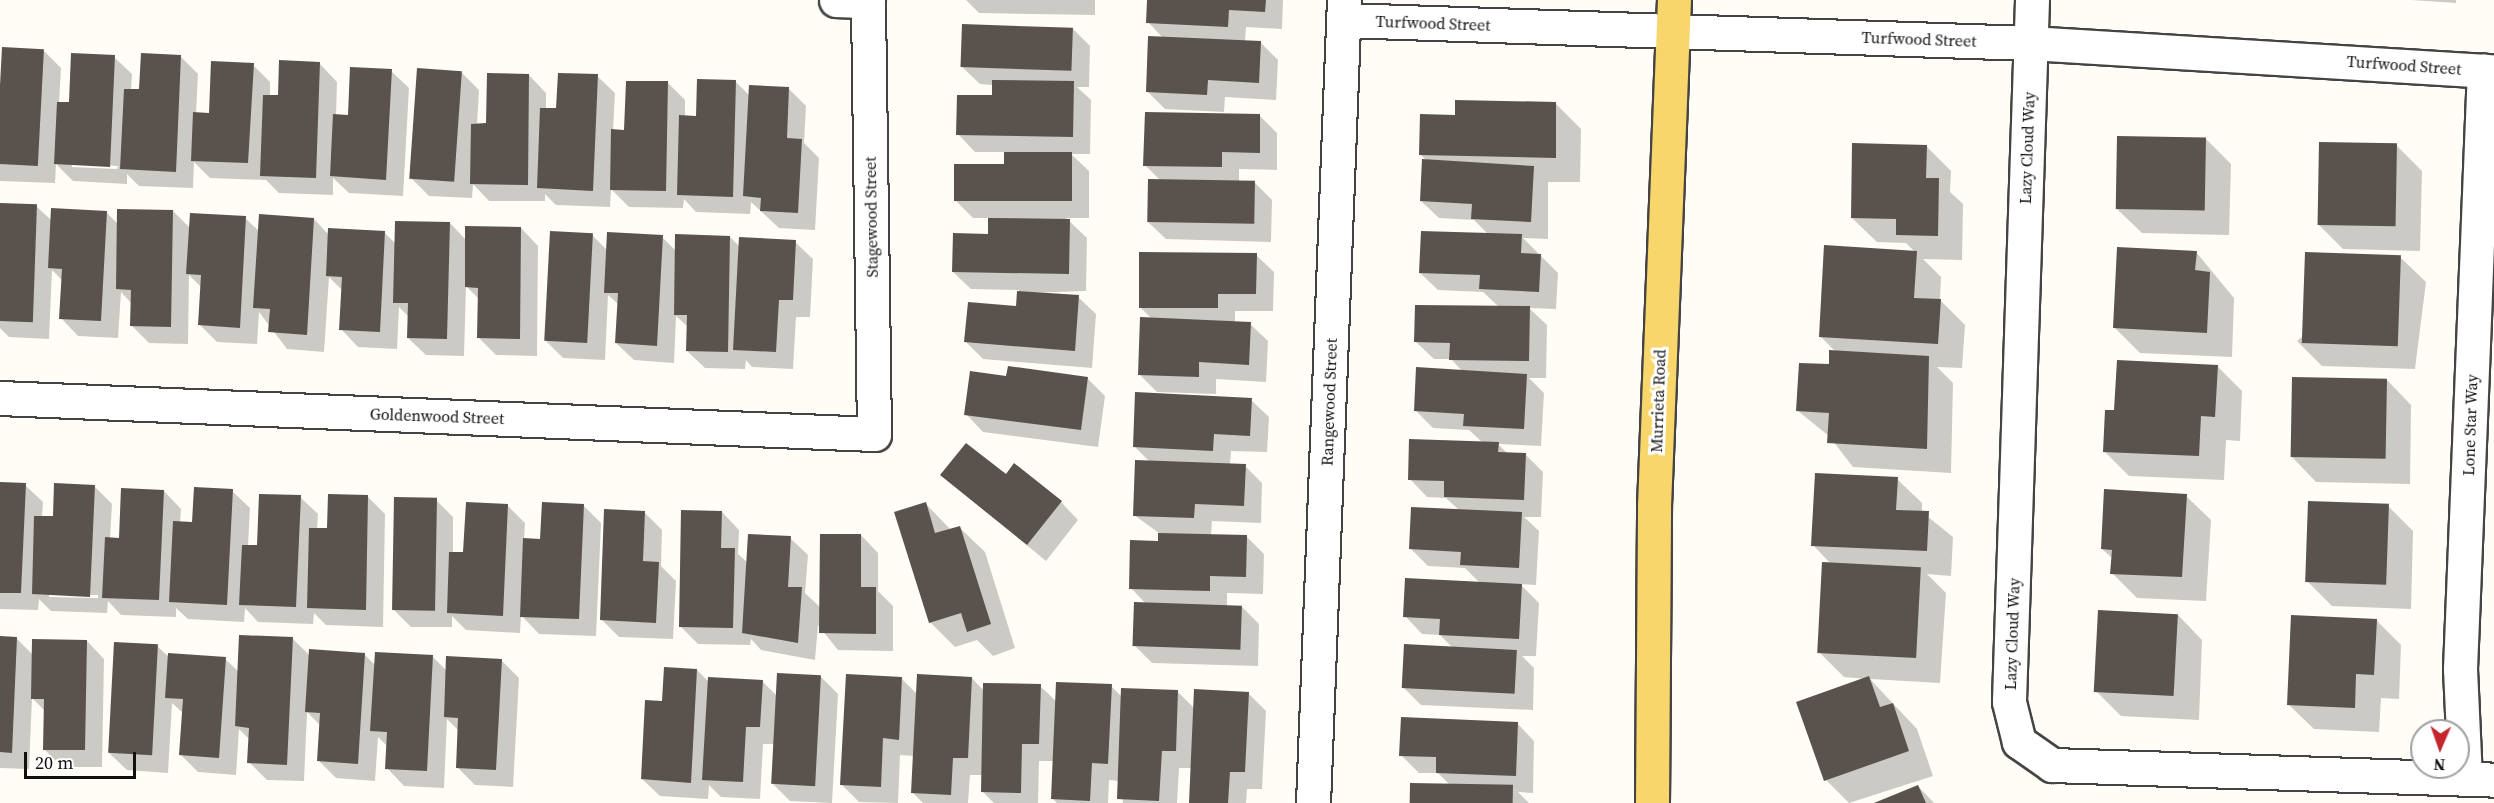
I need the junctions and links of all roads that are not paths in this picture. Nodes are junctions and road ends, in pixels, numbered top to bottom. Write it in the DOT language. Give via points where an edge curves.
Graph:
graph roads {
  1 [pos="836,0"];
  2 [pos="2032,0"];
  3 [pos="868,1"];
  4 [pos="1344,10"];
  5 [pos="1674,15"];
  6 [pos="2030,42"];
  7 [pos="2489,70"];
  8 [pos="0,398"];
  9 [pos="874,434"];
  10 [pos="2480,780"];
  11 [pos="1313,803"];
  12 [pos="1652,803"];
  1 -- 3 [label="street"];
  2 -- 6 [label="street, Lazy Cloud Way"];
  3 -- 9 [label="street, Stagewood Street"];
  4 -- 5 [label="street, Turfwood Street"];
  4 -- 11 [label="street, Rangewood Street"];
  5 -- 6 [label="street, Turfwood Street"];
  5 -- 12 [label="main road, Murrieta Road" via="1654,506"];
  6 -- 7 [label="street, Turfwood Street"];
  6 -- 10 [label="street, Lazy Cloud Way" via="2009,702 2019,742 2052,765"];
  7 -- 10 [label="street, Lone Star Way" via="2460,669"];
  8 -- 9 [label="street, Goldenwood Street"];
}
